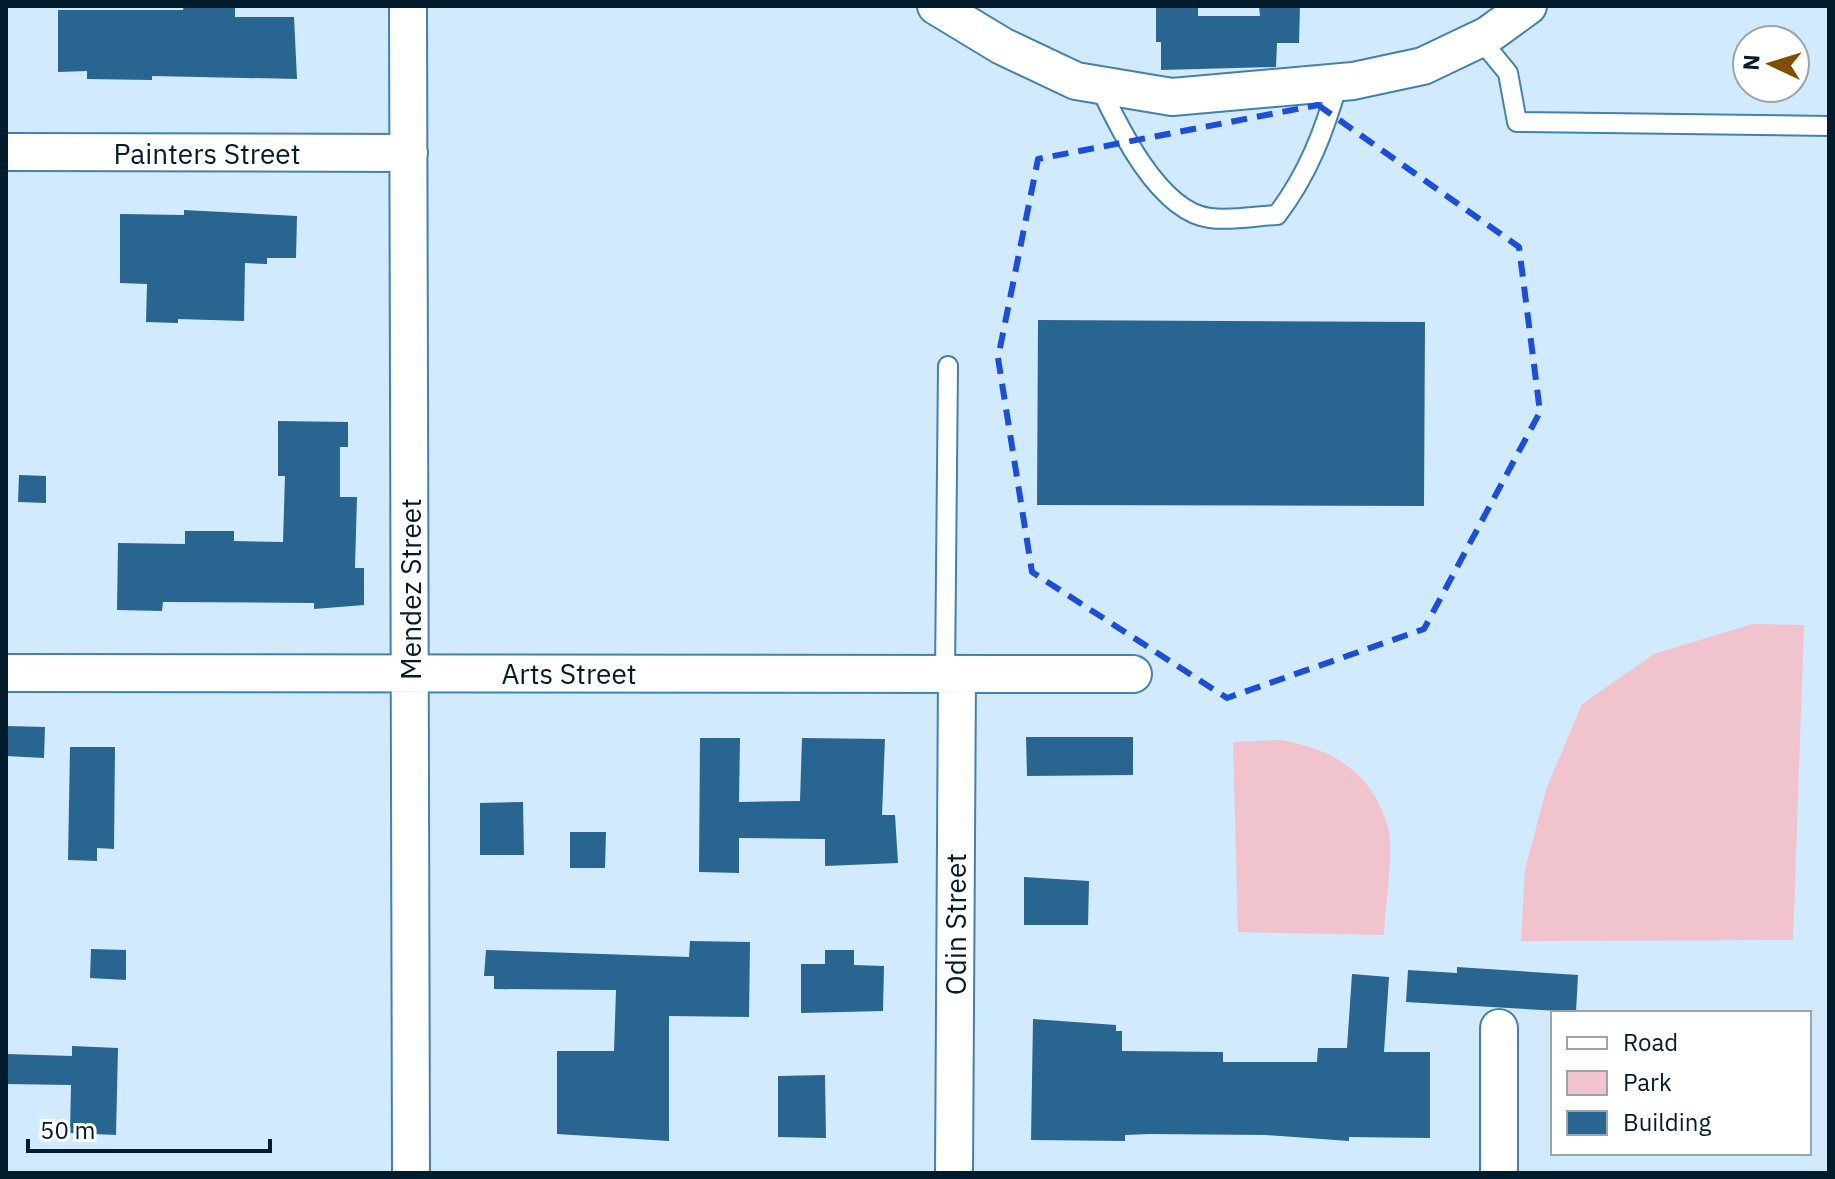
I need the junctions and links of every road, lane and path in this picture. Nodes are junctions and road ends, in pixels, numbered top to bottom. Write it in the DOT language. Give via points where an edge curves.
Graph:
graph roads {
  1 [pos="408,6"];
  2 [pos="936,6"];
  3 [pos="1528,6"];
  4 [pos="1480,39"];
  5 [pos="1338,83"];
  6 [pos="1099,85"];
  7 [pos="1829,126"];
  8 [pos="6,152"];
  9 [pos="409,153"];
  10 [pos="948,366"];
  11 [pos="6,673"];
  12 [pos="410,673"];
  13 [pos="1133,674"];
  14 [pos="951,675"];
  15 [pos="1499,1028"];
  16 [pos="411,1173"];
  17 [pos="954,1173"];
  18 [pos="1499,1173"];
  1 -- 9 [label="street, Mendez Street"];
  2 -- 6 [label="street" via="1002,46 1076,81"];
  3 -- 4 [label="street"];
  4 -- 5 [label="street" via="1423,66"];
  4 -- 7 [label="lane" via="1508,73 1517,122"];
  5 -- 6 [label="street" via="1172,97"];
  5 -- 6 [label="lane" via="1314,157 1277,215 1208,218 1167,194 1121,131"];
  8 -- 9 [label="street, Painters Street"];
  9 -- 12 [label="street, Mendez Street"];
  10 -- 14 [label="lane"];
  11 -- 12 [label="street, Arts Street"];
  12 -- 14 [label="street, Arts Street"];
  12 -- 16 [label="street, Mendez Street"];
  13 -- 14 [label="street, Arts Street"];
  14 -- 17 [label="street, Odin Street"];
  15 -- 18 [label="street"];
}
